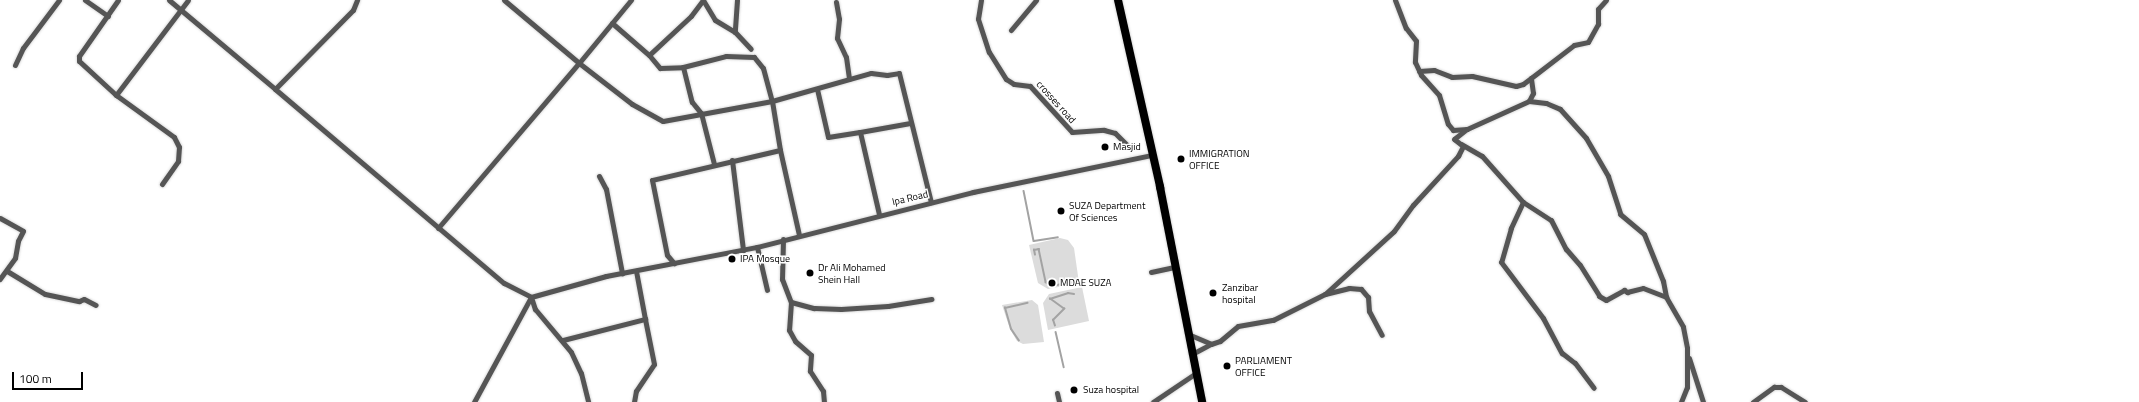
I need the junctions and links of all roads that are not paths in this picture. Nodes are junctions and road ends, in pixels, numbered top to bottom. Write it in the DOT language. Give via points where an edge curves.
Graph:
graph roads {
  1 [pos="59,0"];
  2 [pos="85,0"];
  3 [pos="118,0"];
  4 [pos="169,0"];
  5 [pos="188,0"];
  6 [pos="357,0"];
  7 [pos="504,0"];
  8 [pos="631,0"];
  9 [pos="703,0"];
  10 [pos="737,0"];
  11 [pos="981,0"];
  12 [pos="1036,0"];
  13 [pos="1118,0"];
  14 [pos="1395,0"];
  15 [pos="1606,0"];
  16 [pos="836,2"];
  17 [pos="179,8"];
  18 [pos="108,16"];
  19 [pos="612,23"];
  20 [pos="1011,30"];
  21 [pos="735,32"];
  22 [pos="751,49"];
  23 [pos="649,55"];
  24 [pos="579,63"];
  25 [pos="15,65"];
  26 [pos="683,67"];
  27 [pos="1419,70"];
  28 [pos="1531,78"];
  29 [pos="849,79"];
  30 [pos="275,89"];
  31 [pos="817,89"];
  32 [pos="116,95"];
  33 [pos="772,101"];
  34 [pos="1529,101"];
  35 [pos="701,113"];
  36 [pos="910,123"];
  37 [pos="1467,129"];
  38 [pos="860,132"];
  39 [pos="1454,140"];
  40 [pos="1127,145"];
  41 [pos="780,150"];
  42 [pos="1152,156"];
  43 [pos="732,160"];
  44 [pos="714,164"];
  45 [pos="599,176"];
  46 [pos="162,184"];
  47 [pos="931,202"];
  48 [pos="1524,202"];
  49 [pos="879,214"];
  50 [pos="0,218"];
  51 [pos="438,228"];
  52 [pos="799,235"];
  53 [pos="783,239"];
  54 [pos="757,247"];
  55 [pos="743,250"];
  56 [pos="674,264"];
  57 [pos="1175,267"];
  58 [pos="7,271"];
  59 [pos="636,271"];
  60 [pos="622,272"];
  61 [pos="1151,272"];
  62 [pos="1,276"];
  63 [pos="767,290"];
  64 [pos="1325,294"];
  65 [pos="531,297"];
  66 [pos="1666,297"];
  67 [pos="931,298"];
  68 [pos="791,302"];
  69 [pos="96,305"];
  70 [pos="645,319"];
  71 [pos="1188,334"];
  72 [pos="1382,336"];
  73 [pos="563,340"];
  74 [pos="1211,344"];
  75 [pos="1192,354"];
  76 [pos="1688,358"];
  77 [pos="1196,373"];
  78 [pos="1594,388"];
  79 [pos="1057,393"];
  80 [pos="474,402"];
  81 [pos="588,402"];
  82 [pos="634,402"];
  83 [pos="824,402"];
  84 [pos="1059,402"];
  85 [pos="1153,402"];
  86 [pos="1202,402"];
  87 [pos="1681,402"];
  88 [pos="1703,402"];
  89 [pos="1753,402"];
  90 [pos="1805,402"];
  1 -- 25 [label="street" via="23,48"];
  2 -- 18 [label="street"];
  3 -- 18 [label="street"];
  4 -- 17 [label="street"];
  5 -- 17 [label="street"];
  6 -- 30 [label="street" via="353,10"];
  7 -- 24 [label="street"];
  8 -- 19 [label="street"];
  9 -- 21 [label="street" via="715,20"];
  9 -- 23 [label="street"];
  10 -- 21 [label="street"];
  11 -- 40 [label="street, crosses road" via="978,19 989,52 1006,79 1014,84 1030,86 1072,132 1104,130 1115,133"];
  12 -- 20 [label="street"];
  13 -- 42 [label="main road"];
  14 -- 27 [label="street" via="1406,28 1416,42 1414,59"];
  15 -- 28 [label="street" via="1598,9 1598,24 1588,42 1574,45"];
  16 -- 29 [label="street" via="839,19 837,38 846,58"];
  17 -- 30 [label="street"];
  17 -- 32 [label="street"];
  18 -- 32 [label="street" via="79,56 79,61"];
  19 -- 23 [label="street"];
  19 -- 24 [label="street"];
  21 -- 22 [label="street"];
  23 -- 26 [label="street" via="660,68"];
  24 -- 35 [label="street" via="651,117 663,121 676,121"];
  24 -- 51 [label="street"];
  26 -- 33 [label="street" via="726,56 754,57 763,68"];
  26 -- 35 [label="street" via="692,102"];
  27 -- 28 [label="street" via="1434,70 1452,77 1472,76 1516,86"];
  27 -- 37 [label="street" via="1439,95 1451,128"];
  28 -- 34 [label="street" via="1533,93"];
  29 -- 31 [label="street"];
  29 -- 36 [label="street" via="875,73 886,75 899,72"];
  30 -- 51 [label="street"];
  31 -- 33 [label="street"];
  31 -- 38 [label="street" via="828,137"];
  32 -- 46 [label="street" via="174,138 179,147 178,161"];
  33 -- 35 [label="street"];
  33 -- 41 [label="street"];
  34 -- 37 [label="street"];
  34 -- 66 [label="street" via="1546,103 1560,109 1586,138 1608,176 1620,214 1644,234 1663,281"];
  35 -- 44 [label="street"];
  36 -- 38 [label="street" via="890,124"];
  36 -- 47 [label="street"];
  37 -- 39 [label="street"];
  38 -- 49 [label="street"];
  39 -- 48 [label="street" via="1482,156"];
  39 -- 64 [label="street" via="1463,146 1458,156 1413,205 1394,231"];
  41 -- 43 [label="street"];
  41 -- 52 [label="street"];
  42 -- 47 [label="street, Ipa Road"];
  42 -- 57 [label="main road"];
  43 -- 44 [label="street"];
  43 -- 55 [label="street"];
  44 -- 56 [label="street" via="652,180 667,255"];
  45 -- 60 [label="street" via="606,189"];
  47 -- 49 [label="street, Ipa Road"];
  48 -- 66 [label="street" via="1551,220 1566,249 1580,265 1599,296 1606,300 1624,290 1627,292 1642,288"];
  48 -- 78 [label="street" via="1509,234 1501,262 1543,318 1562,353 1575,363"];
  49 -- 52 [label="street, Ipa Road"];
  50 -- 58 [label="street" via="23,231 16,255"];
  51 -- 65 [label="street" via="504,283"];
  52 -- 53 [label="street, Ipa Road"];
  53 -- 54 [label="street, Ipa Road"];
  53 -- 68 [label="street" via="782,278"];
  54 -- 55 [label="street, Ipa Road"];
  54 -- 63 [label="street"];
  55 -- 56 [label="street, Ipa Road"];
  56 -- 59 [label="street, Ipa Road"];
  57 -- 61 [label="street"];
  57 -- 71 [label="main road"];
  58 -- 62 [label="street"];
  58 -- 69 [label="street" via="45,294 79,301 84,299"];
  59 -- 60 [label="street, Ipa Road"];
  59 -- 70 [label="street"];
  60 -- 65 [label="street, Ipa Road" via="561,286"];
  64 -- 72 [label="street" via="1349,288 1361,289 1368,297 1369,311"];
  64 -- 74 [label="street" via="1273,320 1238,326 1220,341"];
  65 -- 73 [label="street" via="535,309"];
  65 -- 80 [label="street"];
  66 -- 76 [label="street" via="1683,327"];
  67 -- 68 [label="street" via="888,306 814,308"];
  68 -- 83 [label="street" via="789,330 795,341 811,355 810,371 823,391"];
  70 -- 73 [label="street"];
  70 -- 82 [label="street" via="654,364 636,391"];
  71 -- 74 [label="street"];
  71 -- 75 [label="main road"];
  73 -- 81 [label="street" via="580,373"];
  74 -- 75 [label="street"];
  75 -- 77 [label="main road"];
  76 -- 87 [label="street" via="1688,387"];
  76 -- 88 [label="street"];
  77 -- 85 [label="street"];
  77 -- 86 [label="main road"];
  79 -- 84 [label="street"];
  89 -- 90 [label="street" via="1774,387 1781,386"];
}
